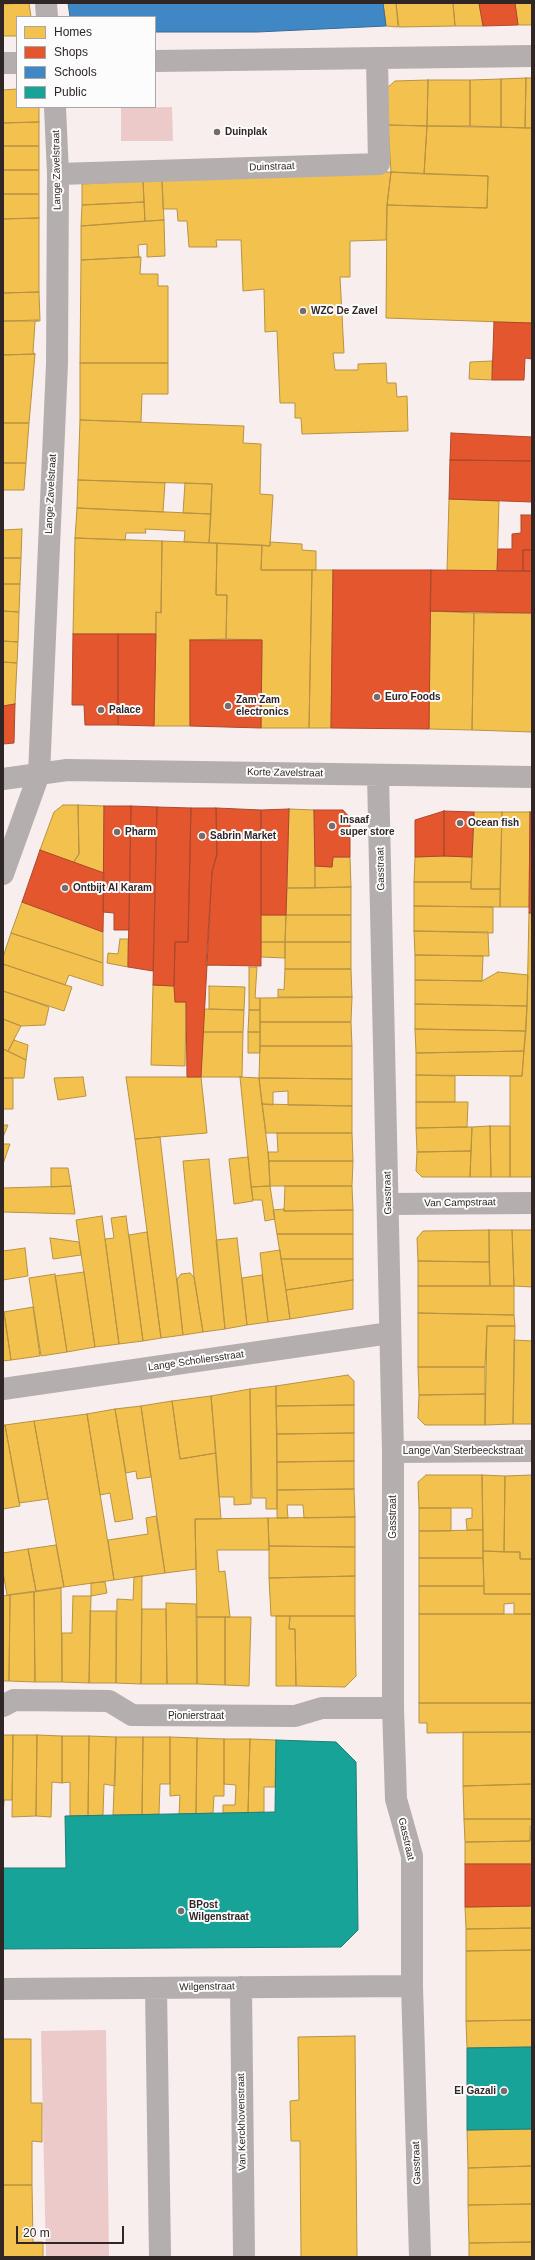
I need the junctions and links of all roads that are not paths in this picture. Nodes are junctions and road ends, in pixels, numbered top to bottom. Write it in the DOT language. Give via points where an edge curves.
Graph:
graph roads {
  1 [pos="46,3"];
  2 [pos="48,16"];
  3 [pos="532,56"];
  4 [pos="377,58"];
  5 [pos="156,61"];
  6 [pos="3,63"];
  7 [pos="16,63"];
  8 [pos="55,108"];
  9 [pos="58,174"];
  10 [pos="39,774"];
  11 [pos="378,775"];
  12 [pos="532,777"];
  13 [pos="3,780"];
  14 [pos="3,874"];
  15 [pos="532,1203"];
  16 [pos="389,1204"];
  17 [pos="390,1333"];
  18 [pos="3,1389"];
  19 [pos="532,1451"];
  20 [pos="393,1452"];
  21 [pos="3,1706"];
  22 [pos="393,1708"];
  23 [pos="412,1986"];
  24 [pos="241,1987"];
  25 [pos="156,1988"];
  26 [pos="3,1989"];
  27 [pos="160,2257"];
  28 [pos="244,2257"];
  29 [pos="420,2257"];
  1 -- 2 [label="street"];
  3 -- 4 [label="street"];
  4 -- 5 [label="street"];
  4 -- 9 [label="street, Duinstraat" via="379,164"];
  6 -- 7 [label="street"];
  8 -- 9 [label="street, Lange Zavelstraat"];
  9 -- 10 [label="street, Lange Zavelstraat" via="57,364"];
  10 -- 11 [label="street, Korte Zavelstraat" via="67,770"];
  10 -- 13 [label="street, Korte Zavelstraat"];
  10 -- 14 [label="street, Lange Zavelstraat"];
  11 -- 12 [label="street, Korte Zavelstraat"];
  11 -- 16 [label="street, Gasstraat"];
  15 -- 16 [label="street, Van Campstraat"];
  16 -- 17 [label="street, Gasstraat"];
  17 -- 18 [label="street, Lange Scholiersstraat"];
  17 -- 20 [label="street, Gasstraat"];
  19 -- 20 [label="street, Lange Van Sterbeeckstraat"];
  20 -- 22 [label="street, Gasstraat"];
  21 -- 22 [label="street, Pionierstraat" via="14,1700 109,1701 132,1716 295,1716 322,1708"];
  22 -- 23 [label="street, Gasstraat" via="396,1799 412,1856"];
  23 -- 24 [label="street, Wilgenstraat"];
  23 -- 29 [label="street, Gasstraat"];
  24 -- 25 [label="street, Wilgenstraat"];
  24 -- 28 [label="street, Van Kerckhovenstraat"];
  25 -- 26 [label="street, Wilgenstraat"];
  25 -- 27 [label="street"];
}
